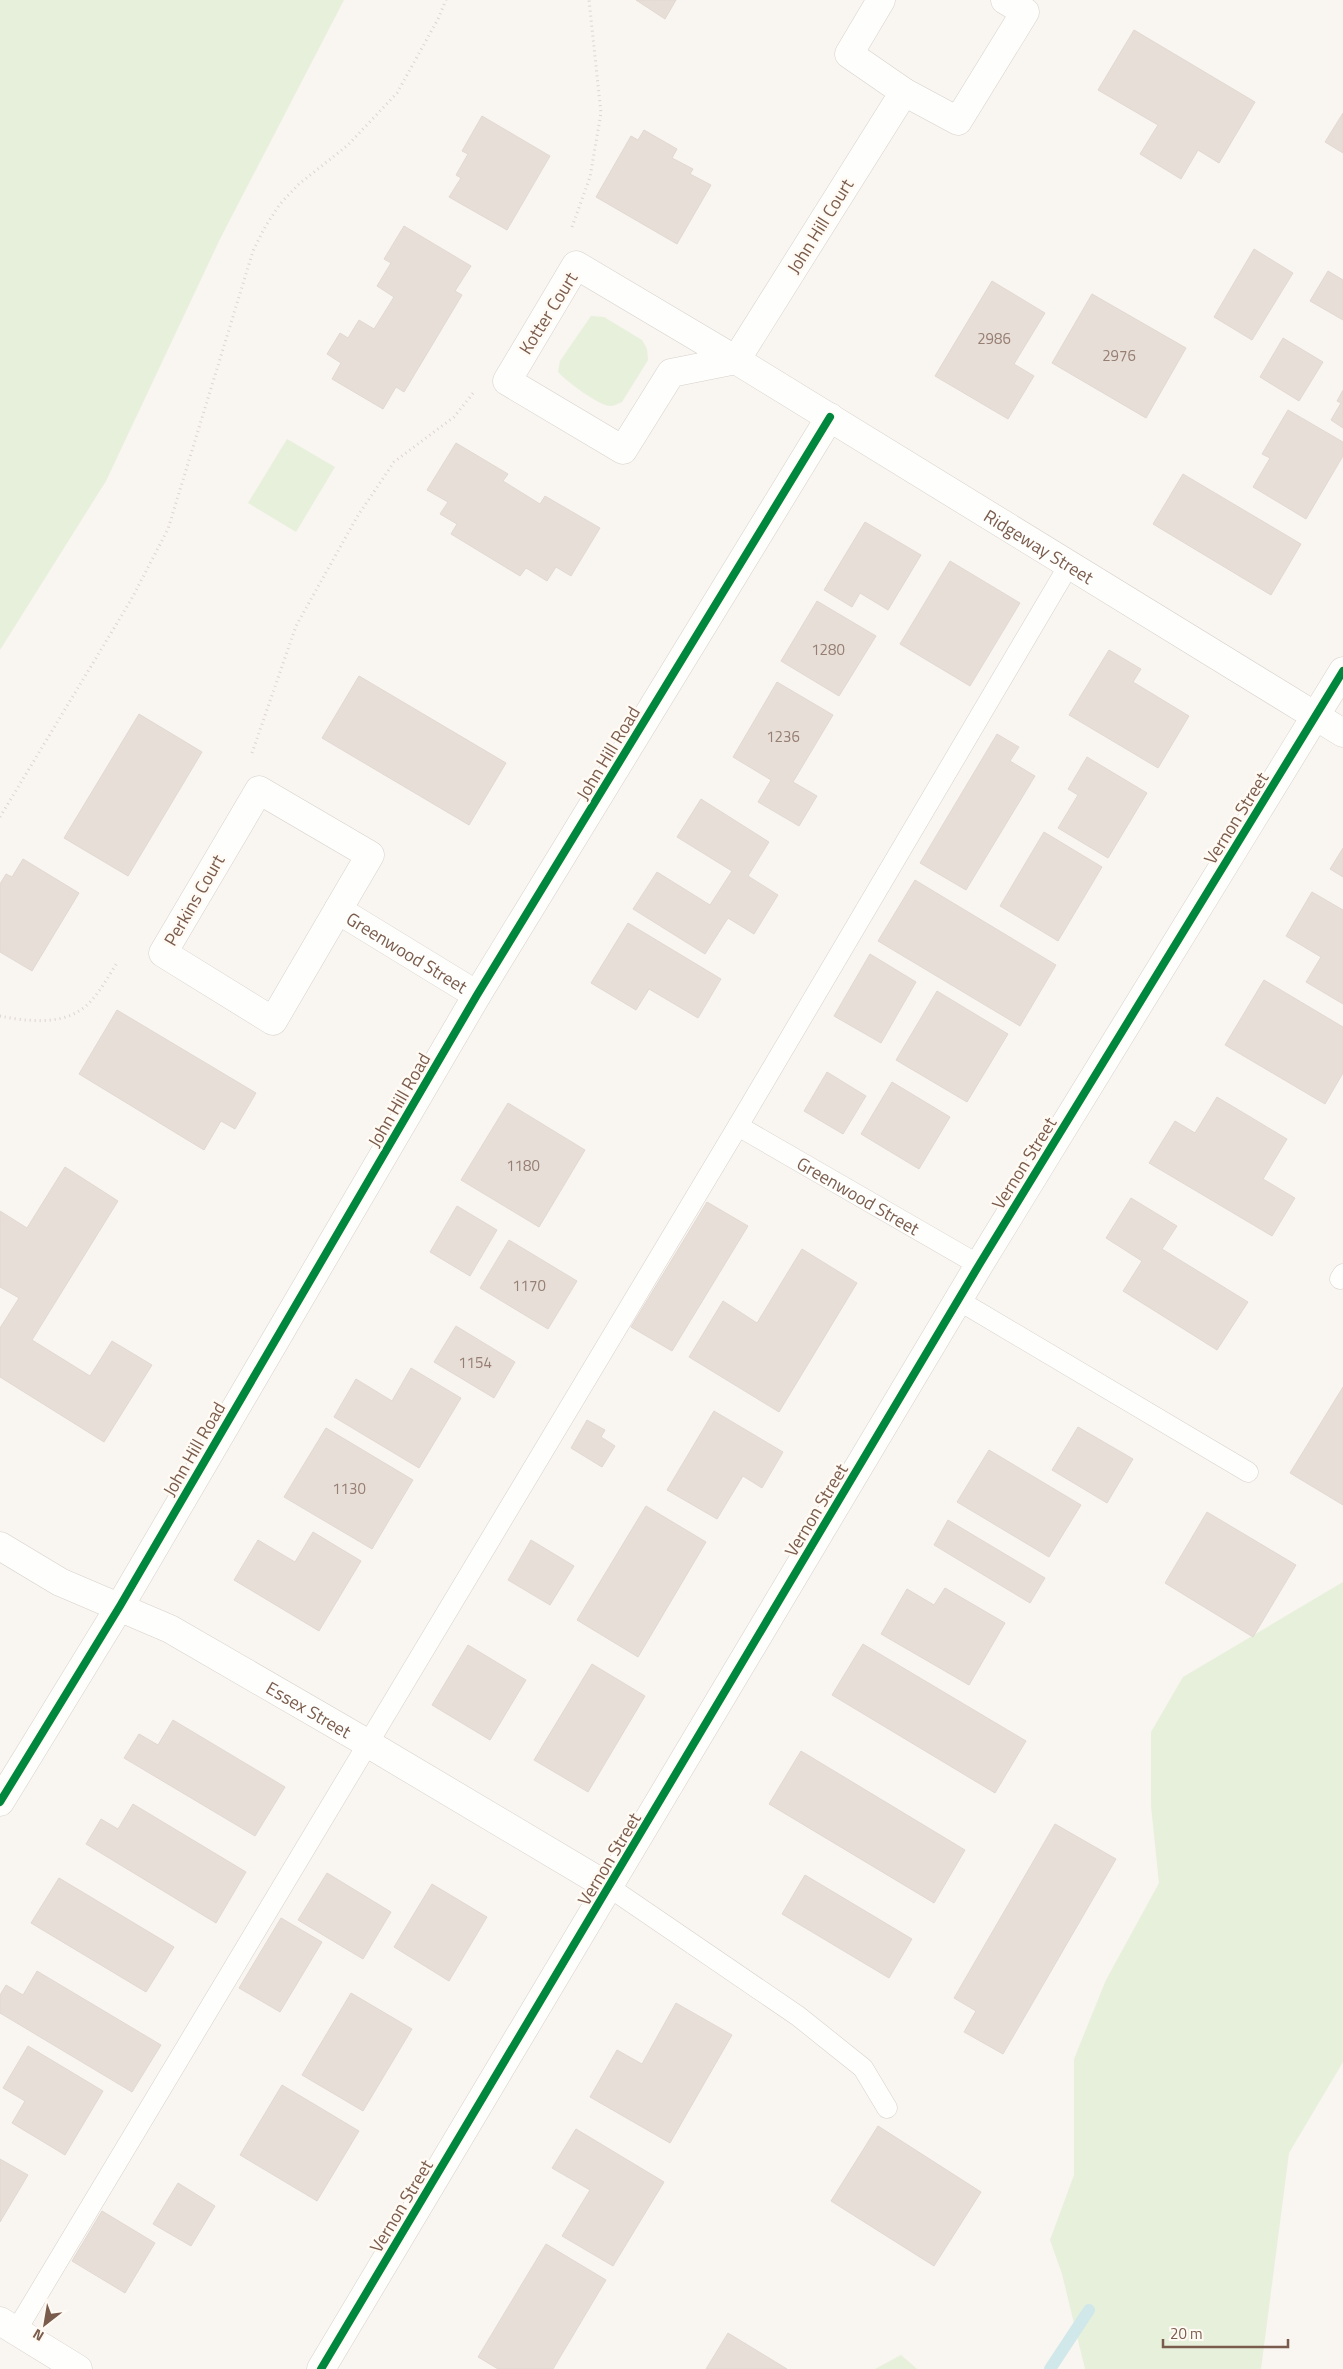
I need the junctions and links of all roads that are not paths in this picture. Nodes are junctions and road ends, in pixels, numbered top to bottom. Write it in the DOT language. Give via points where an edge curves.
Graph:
graph roads {
  1 [pos="880,0"];
  2 [pos="1005,0"];
  3 [pos="904,92"];
  4 [pos="736,360"];
  5 [pos="830,417"];
  6 [pos="1070,565"];
  7 [pos="1343,671"];
  8 [pos="1316,716"];
  9 [pos="1343,733"];
  10 [pos="338,910"];
  11 [pos="477,995"];
  12 [pos="738,1126"];
  13 [pos="979,1265"];
  14 [pos="958,1300"];
  15 [pos="1248,1472"];
  16 [pos="0,1546"];
  17 [pos="120,1606"];
  18 [pos="368,1743"];
  19 [pos="0,1802"];
  20 [pos="609,1887"];
  21 [pos="887,2108"];
  22 [pos="8,2326"];
  23 [pos="78,2369"];
  24 [pos="321,2369"];
  1 -- 3 [label="street" via="849,54"];
  2 -- 3 [label="street" via="1025,12 958,121"];
  3 -- 4 [label="street, John Hill Court"];
  4 -- 4 [label="street, Kotter Court" via="576,265 507,381 623,450 671,373"];
  4 -- 5 [label="street, Ridgeway Street"];
  5 -- 6 [label="street, Ridgeway Street"];
  5 -- 11 [label="street, John Hill Road"];
  6 -- 8 [label="street, Ridgeway Street"];
  6 -- 12 [label="lane"];
  7 -- 8 [label="street, Vernon Street"];
  8 -- 9 [label="street, Ridgeway Street"];
  8 -- 13 [label="street, Vernon Street"];
  10 -- 10 [label="street, Perkins Court" via="370,855 259,790 163,953 273,1021"];
  10 -- 11 [label="street, Greenwood Street"];
  11 -- 17 [label="street, John Hill Road"];
  12 -- 13 [label="lane, Greenwood Street"];
  12 -- 18 [label="lane"];
  13 -- 14 [label="street, Vernon Street"];
  14 -- 15 [label="lane"];
  14 -- 20 [label="street, Vernon Street"];
  16 -- 17 [label="street, Essex Street" via="60,1582"];
  17 -- 18 [label="street, Essex Street" via="170,1629"];
  17 -- 19 [label="street, John Hill Road"];
  18 -- 20 [label="street, Essex Street"];
  18 -- 22 [label="lane"];
  20 -- 21 [label="lane" via="798,2016 863,2068"];
  20 -- 24 [label="street, Vernon Street"];
  22 -- 23 [label="street"];
}
